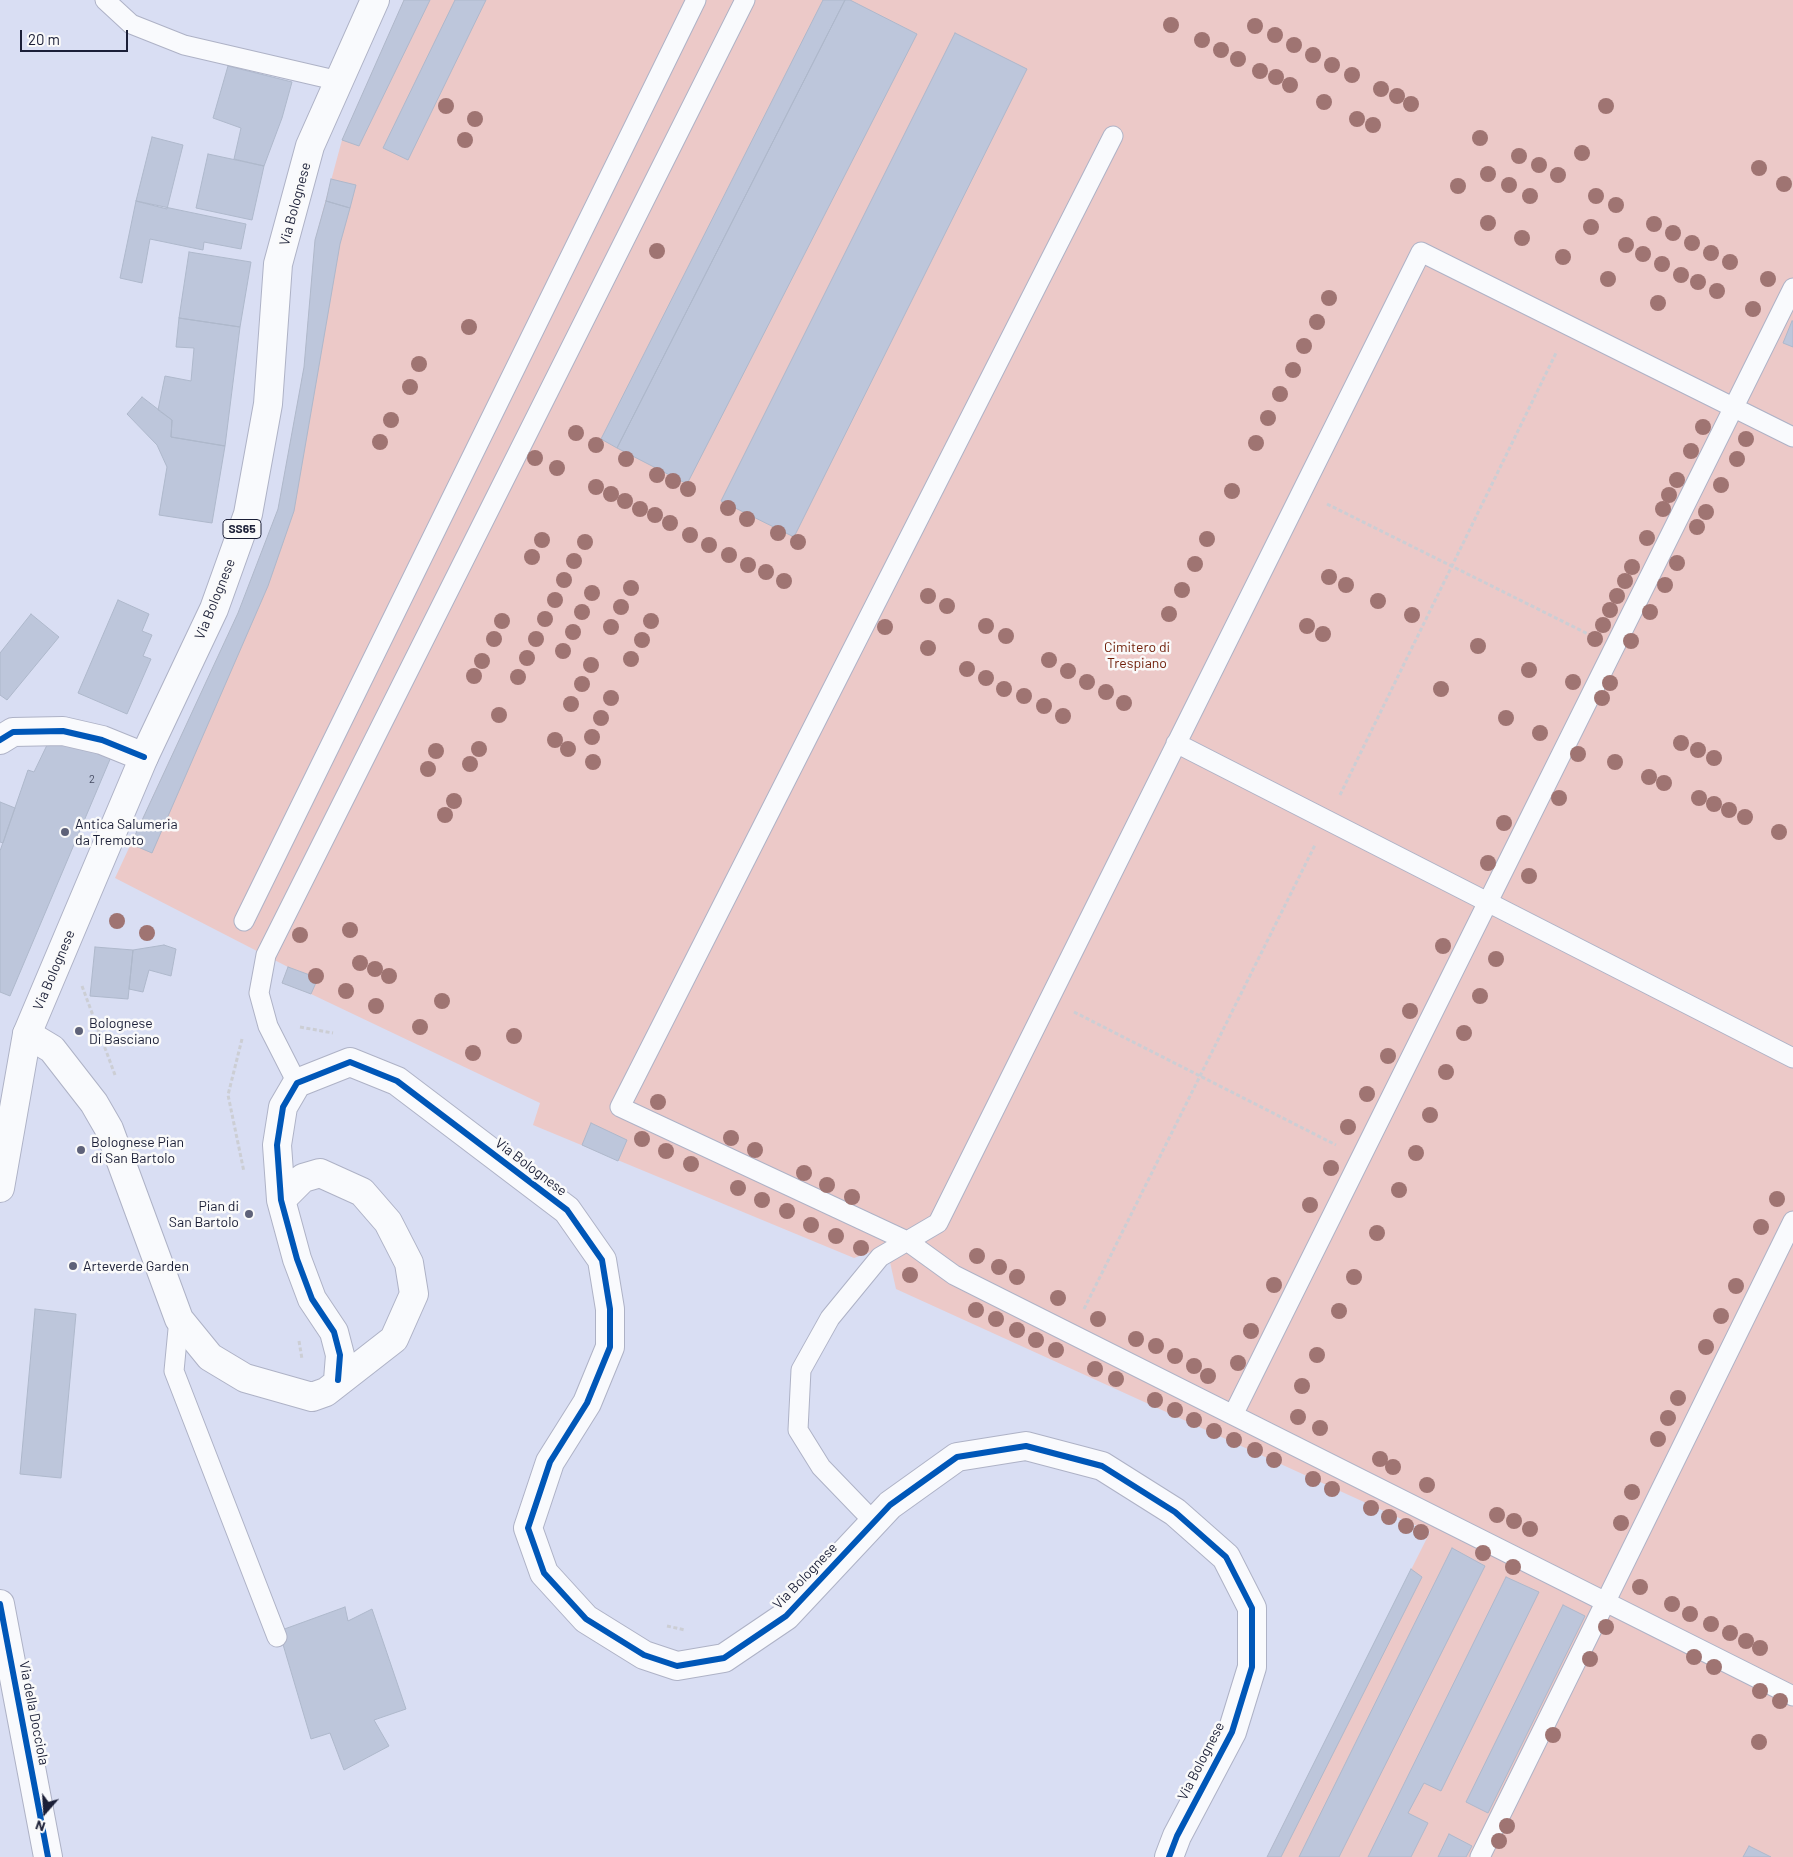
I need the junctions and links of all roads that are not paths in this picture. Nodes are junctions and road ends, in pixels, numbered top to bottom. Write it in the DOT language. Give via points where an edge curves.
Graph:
graph roads {
  1 [pos="105,0"];
  2 [pos="375,0"];
  3 [pos="696,0"];
  4 [pos="745,0"];
  5 [pos="339,81"];
  6 [pos="1113,136"];
  7 [pos="1793,288"];
  8 [pos="1734,408"];
  9 [pos="1793,438"];
  10 [pos="0,740"];
  11 [pos="1176,743"];
  12 [pos="144,757"];
  13 [pos="1488,903"];
  14 [pos="244,921"];
  15 [pos="27,1034"];
  16 [pos="1793,1058"];
  17 [pos="297,1083"];
  18 [pos="0,1188"];
  19 [pos="281,1200"];
  20 [pos="1793,1221"];
  21 [pos="907,1241"];
  22 [pos="179,1319"];
  23 [pos="338,1380"];
  24 [pos="1233,1415"];
  25 [pos="874,1522"];
  26 [pos="1605,1602"];
  27 [pos="0,1604"];
  28 [pos="277,1636"];
  29 [pos="1793,1696"];
  30 [pos="48,1857"];
  31 [pos="1170,1857"];
  32 [pos="1480,1857"];
  1 -- 5 [label="lane" via="131,24 184,45"];
  2 -- 5 [label="street, Via Bolognese / SS65"];
  3 -- 14 [label="lane"];
  4 -- 17 [label="lane" via="266,955 258,993 268,1026"];
  5 -- 12 [label="street, Via Bolognese / SS65" via="310,146 278,264 268,404 248,514 214,609"];
  6 -- 21 [label="lane" via="620,1107"];
  7 -- 8 [label="lane"];
  8 -- 9 [label="lane"];
  8 -- 11 [label="lane" via="1421,252"];
  8 -- 13 [label="lane"];
  10 -- 12 [label="street" via="13,732 64,731 102,740"];
  11 -- 13 [label="lane"];
  11 -- 21 [label="lane" via="938,1224"];
  12 -- 15 [label="street, Via Bolognese / SS65"];
  13 -- 16 [label="lane"];
  13 -- 24 [label="lane"];
  15 -- 18 [label="street, Via Bolognese / SS65"];
  15 -- 22 [label="street" via="52,1049 94,1103 109,1129"];
  17 -- 19 [label="street" via="283,1108 277,1145"];
  17 -- 25 [label="street, Via Bolognese" via="350,1062 397,1081 567,1210 602,1260 610,1309 610,1347 587,1403 550,1462 528,1528 544,1574 586,1619 644,1655 677,1666 724,1658 786,1616"];
  19 -- 23 [label="street" via="312,1299 334,1332 340,1355"];
  19 -- 23 [label="street" via="303,1178 320,1173 362,1192 388,1222 409,1263 414,1294 394,1339"];
  20 -- 26 [label="lane"];
  21 -- 24 [label="lane" via="954,1275"];
  21 -- 25 [label="lane" via="880,1257 830,1318 801,1370 798,1430 821,1467"];
  22 -- 23 [label="street" via="210,1356 245,1378 312,1397 326,1392"];
  22 -- 28 [label="lane" via="174,1371"];
  24 -- 26 [label="lane"];
  25 -- 31 [label="street, Via Bolognese" via="890,1505 957,1457 1026,1446 1102,1466 1175,1512 1226,1558 1252,1608 1252,1667 1232,1732 1177,1836"];
  26 -- 29 [label="lane"];
  26 -- 32 [label="lane"];
  27 -- 30 [label="street, Via della Docciola"];
}
